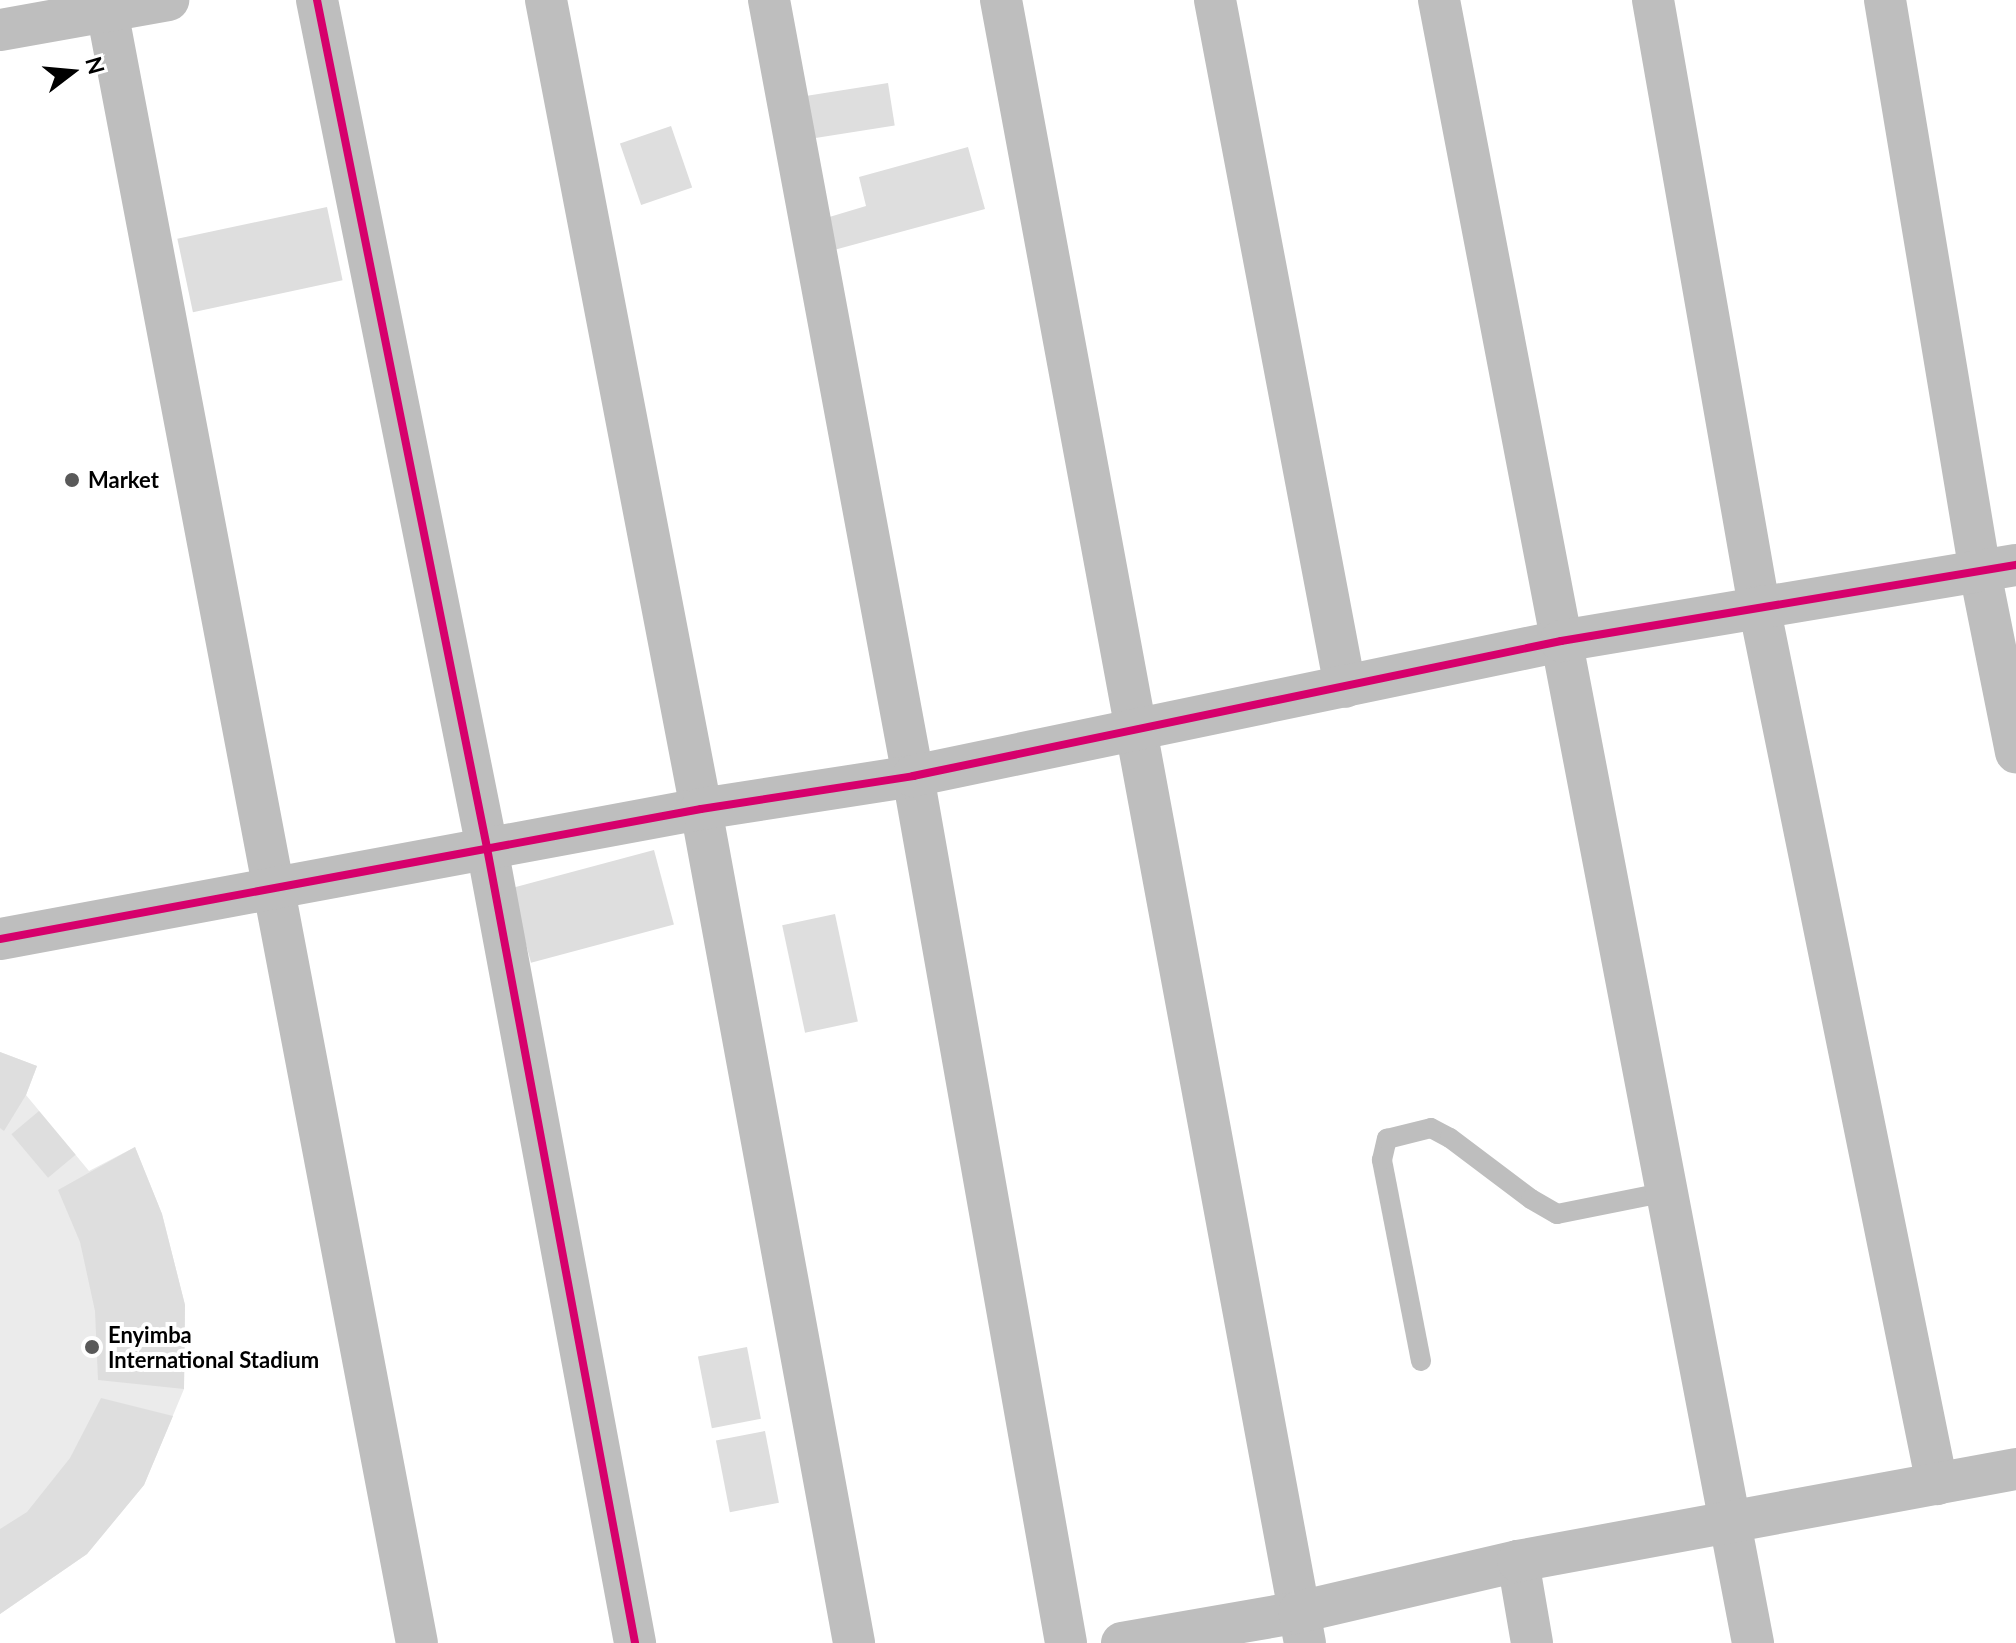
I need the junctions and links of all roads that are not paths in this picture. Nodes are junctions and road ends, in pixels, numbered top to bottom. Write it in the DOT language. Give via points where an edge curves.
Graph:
graph roads {
  1 [pos="168,0"];
  2 [pos="317,0"];
  3 [pos="546,0"];
  4 [pos="769,0"];
  5 [pos="1001,0"];
  6 [pos="1215,0"];
  7 [pos="1439,0"];
  8 [pos="1653,0"];
  9 [pos="1885,0"];
  10 [pos="106,5"];
  11 [pos="0,30"];
  12 [pos="1998,569"];
  13 [pos="1759,606"];
  14 [pos="1561,641"];
  15 [pos="1345,687"];
  16 [pos="1136,731"];
  17 [pos="2016,752"];
  18 [pos="913,776"];
  19 [pos="701,809"];
  20 [pos="487,848"];
  21 [pos="273,886"];
  22 [pos="0,939"];
  23 [pos="1667,1192"];
  24 [pos="1421,1361"];
  25 [pos="2016,1469"];
  26 [pos="1937,1484"];
  27 [pos="1730,1523"];
  28 [pos="1518,1561"];
  29 [pos="1302,1627"];
  30 [pos="417,1643"];
  31 [pos="635,1643"];
  32 [pos="854,1643"];
  33 [pos="1066,1643"];
  34 [pos="1122,1643"];
  35 [pos="1532,1643"];
  36 [pos="1753,1643"];
  1 -- 10 [label="street"];
  2 -- 20 [label="street"];
  3 -- 19 [label="street"];
  4 -- 18 [label="street"];
  5 -- 16 [label="street"];
  6 -- 15 [label="street"];
  7 -- 14 [label="street"];
  8 -- 13 [label="street"];
  9 -- 12 [label="street"];
  10 -- 11 [label="street"];
  10 -- 21 [label="street"];
  12 -- 13 [label="street"];
  12 -- 17 [label="street"];
  13 -- 14 [label="street"];
  13 -- 26 [label="street"];
  14 -- 15 [label="street"];
  14 -- 23 [label="street"];
  15 -- 16 [label="street"];
  16 -- 18 [label="street"];
  16 -- 29 [label="street"];
  18 -- 19 [label="street"];
  18 -- 33 [label="street"];
  19 -- 20 [label="street"];
  19 -- 32 [label="street"];
  20 -- 21 [label="street"];
  20 -- 31 [label="street"];
  21 -- 22 [label="street"];
  21 -- 30 [label="street"];
  23 -- 24 [label="lane" via="1557,1214 1431,1128 1387,1139 1382,1160"];
  23 -- 27 [label="street"];
  25 -- 26 [label="street"];
  26 -- 27 [label="street"];
  27 -- 28 [label="street"];
  27 -- 36 [label="street"];
  28 -- 29 [label="street"];
  28 -- 35 [label="street"];
  29 -- 34 [label="street"];
}
